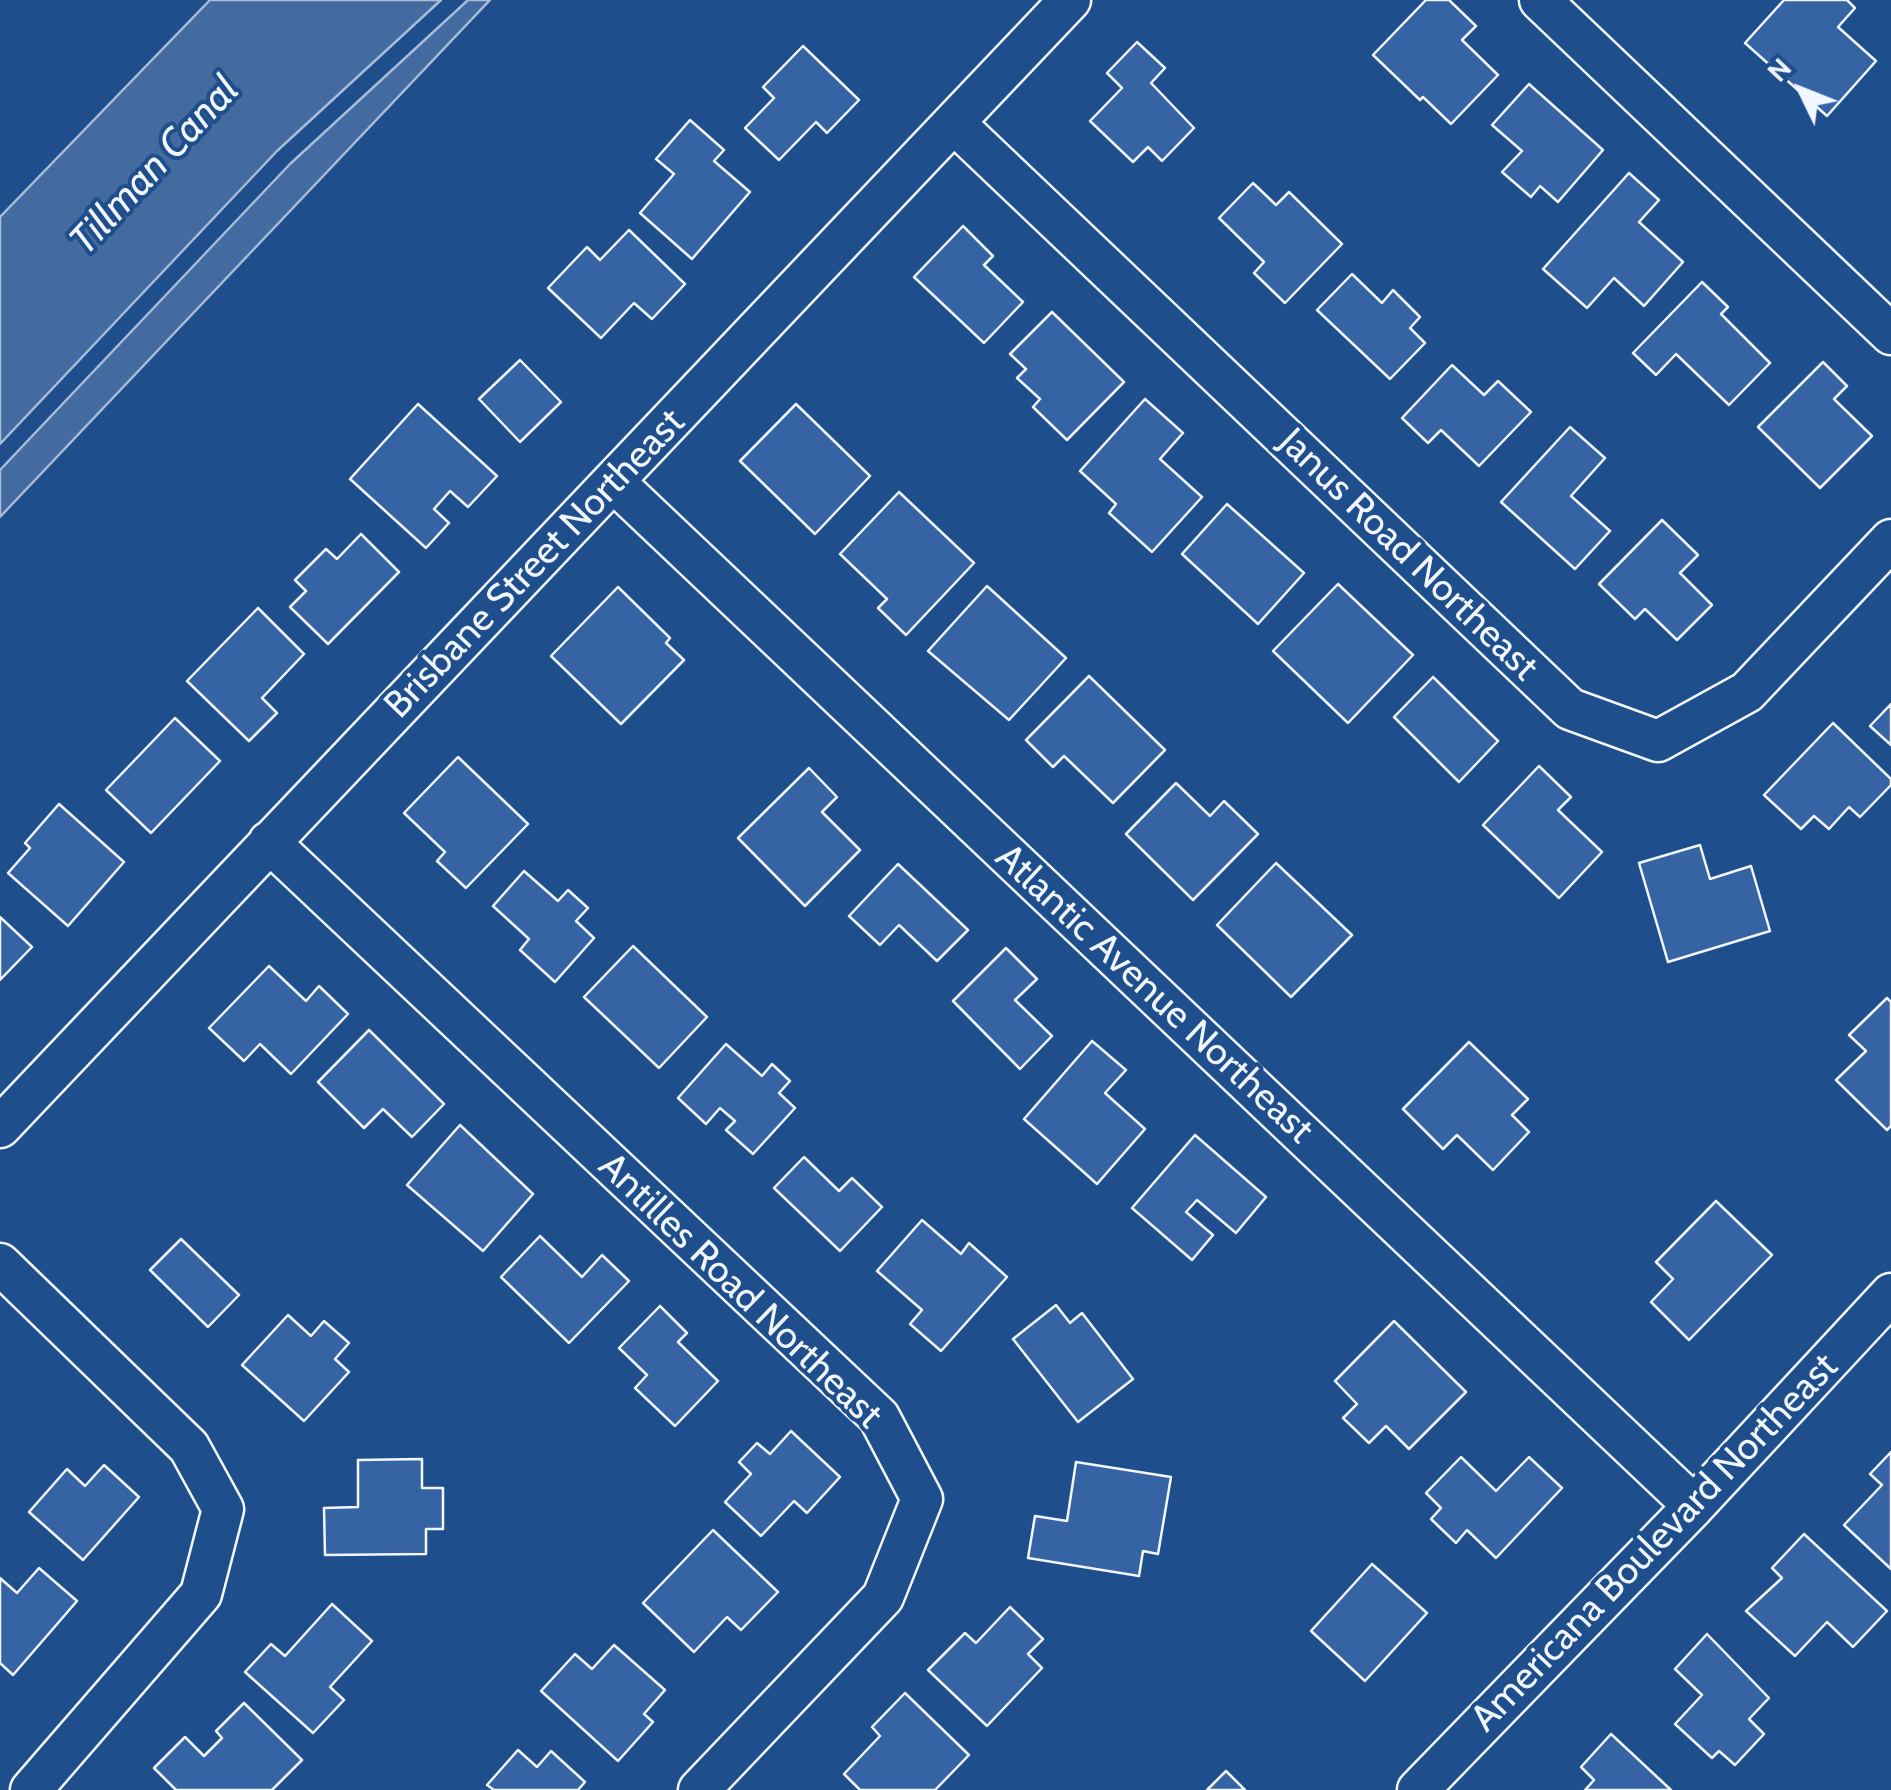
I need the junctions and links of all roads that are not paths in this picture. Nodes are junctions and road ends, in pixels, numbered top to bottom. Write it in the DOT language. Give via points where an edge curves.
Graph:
graph roads {
  1 [pos="1070,0"];
  2 [pos="1540,0"];
  3 [pos="954,123"];
  4 [pos="1891,334"];
  5 [pos="614,482"];
  6 [pos="1891,540"];
  7 [pos="269,842"];
  8 [pos="0,1127"];
  9 [pos="0,1264"];
  10 [pos="1891,1294"];
  11 [pos="1694,1506"];
  12 [pos="31,1790"];
  13 [pos="699,1790"];
  14 [pos="1418,1790"];
  1 -- 3 [label="street, Brisbane Street Northeast"];
  2 -- 4 [label="street"];
  3 -- 5 [label="street, Brisbane Street Northeast"];
  3 -- 6 [label="street, Janus Road Northeast" via="1570,709 1658,741 1747,692"];
  5 -- 7 [label="street, Brisbane Street Northeast"];
  5 -- 11 [label="street, Atlantic Avenue Northeast"];
  7 -- 8 [label="street, Brisbane Street Northeast"];
  7 -- 13 [label="street, Antilles Road Northeast" via="879,1417 922,1499 883,1596"];
  9 -- 12 [label="street" via="190,1447 223,1509 201,1594"];
  10 -- 11 [label="street, Americana Boulevard Northeast"];
  11 -- 14 [label="street, Americana Boulevard Northeast"];
}
